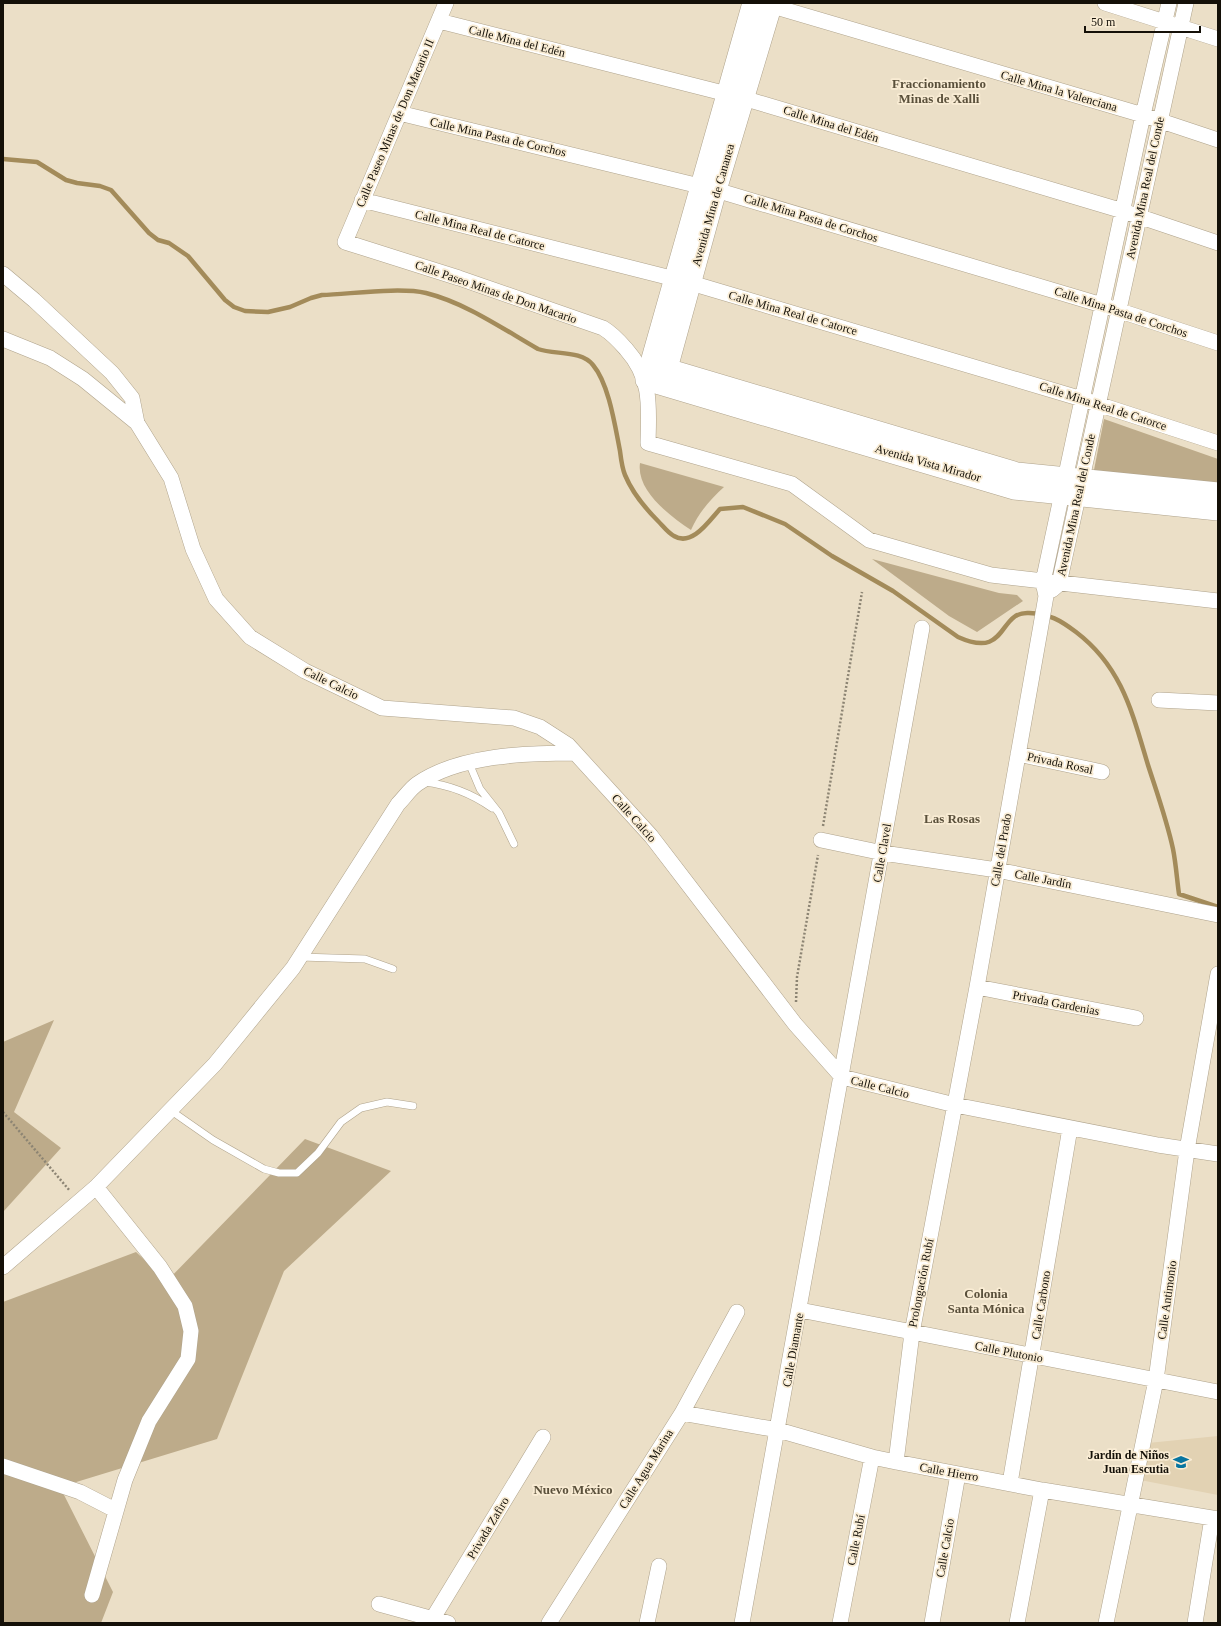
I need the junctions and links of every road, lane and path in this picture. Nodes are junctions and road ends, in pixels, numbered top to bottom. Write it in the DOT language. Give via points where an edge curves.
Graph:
graph roads {
  1 [pos="446,3"];
  2 [pos="1105,3"];
  3 [pos="1169,3"];
  4 [pos="1186,3"];
  5 [pos="764,4"];
  6 [pos="438,21"];
  7 [pos="1165,21"];
  8 [pos="1180,26"];
  9 [pos="1218,39"];
  10 [pos="735,96"];
  11 [pos="399,113"];
  12 [pos="1143,115"];
  13 [pos="1159,121"];
  14 [pos="1218,140"];
  15 [pos="708,188"];
  16 [pos="362,200"];
  17 [pos="1123,211"];
  18 [pos="1139,216"];
  19 [pos="345,242"];
  20 [pos="1218,243"];
  21 [pos="3,274"];
  22 [pos="683,281"];
  23 [pos="1102,305"];
  24 [pos="1118,311"];
  25 [pos="3,339"];
  26 [pos="1218,343"];
  27 [pos="652,372"];
  28 [pos="1082,399"];
  29 [pos="1098,404"];
  30 [pos="137,423"];
  31 [pos="1218,443"];
  32 [pos="1072,486"];
  33 [pos="1218,493"];
  34 [pos="1218,510"];
  35 [pos="1059,584"];
  36 [pos="862,592"];
  37 [pos="1044,593"];
  38 [pos="1218,601"];
  39 [pos="922,628"];
  40 [pos="1159,700"];
  41 [pos="1218,703"];
  42 [pos="574,753"];
  43 [pos="1018,754"];
  44 [pos="469,762"];
  45 [pos="1102,772"];
  46 [pos="422,781"];
  47 [pos="499,813"];
  48 [pos="821,840"];
  49 [pos="514,844"];
  50 [pos="882,853"];
  51 [pos="997,870"];
  52 [pos="1218,914"];
  53 [pos="300,957"];
  54 [pos="393,970"];
  55 [pos="1218,974"];
  56 [pos="977,987"];
  57 [pos="1136,1018"];
  58 [pos="795,1024"];
  59 [pos="842,1077"];
  60 [pos="955,1105"];
  61 [pos="413,1106"];
  62 [pos="170,1110"];
  63 [pos="3,1112"];
  64 [pos="1070,1128"];
  65 [pos="1188,1150"];
  66 [pos="1218,1154"];
  67 [pos="96,1187"];
  68 [pos="79,1202"];
  69 [pos="3,1267"];
  70 [pos="800,1310"];
  71 [pos="737,1312"];
  72 [pos="912,1333"];
  73 [pos="1032,1356"];
  74 [pos="1156,1380"];
  75 [pos="1218,1392"];
  76 [pos="682,1413"];
  77 [pos="778,1430"];
  78 [pos="543,1437"];
  79 [pos="872,1457"];
  80 [pos="896,1462"];
  81 [pos="3,1466"];
  82 [pos="958,1474"];
  83 [pos="1010,1483"];
  84 [pos="1042,1490"];
  85 [pos="1130,1505"];
  86 [pos="115,1510"];
  87 [pos="1215,1519"];
  88 [pos="659,1566"];
  89 [pos="92,1595"];
  90 [pos="379,1604"];
  91 [pos="432,1621"];
  92 [pos="448,1623"];
  93 [pos="549,1623"];
  94 [pos="647,1623"];
  95 [pos="742,1623"];
  96 [pos="840,1623"];
  97 [pos="932,1623"];
  98 [pos="1017,1623"];
  99 [pos="1106,1623"];
  100 [pos="1195,1623"];
  1 -- 6 [label="street, Calle Paseo Minas de Don Macario II"];
  2 -- 7 [label="street"];
  3 -- 7 [label="street, Avenida Mina Real del Conde"];
  4 -- 8 [label="street, Avenida Mina Real del Conde"];
  5 -- 10 [label="street, Avenida Mina de Cananea"];
  5 -- 12 [label="street, Calle Mina la Valenciana"];
  6 -- 10 [label="street, Calle Mina del Edén"];
  6 -- 11 [label="street, Calle Paseo Minas de Don Macario II"];
  7 -- 8 [label="street"];
  7 -- 12 [label="street, Avenida Mina Real del Conde"];
  8 -- 9 [label="street"];
  8 -- 13 [label="street, Avenida Mina Real del Conde"];
  10 -- 15 [label="street, Avenida Mina de Cananea"];
  10 -- 17 [label="street, Calle Mina del Edén"];
  11 -- 15 [label="street, Calle Mina Pasta de Corchos"];
  11 -- 16 [label="street, Calle Paseo Minas de Don Macario II"];
  12 -- 13 [label="street, Calle Mina la Valenciana"];
  12 -- 17 [label="street, Avenida Mina Real del Conde"];
  13 -- 14 [label="street, Calle Mina la Valenciana"];
  13 -- 18 [label="street, Avenida Mina Real del Conde"];
  15 -- 22 [label="street, Avenida Mina de Cananea"];
  15 -- 23 [label="street, Calle Mina Pasta de Corchos"];
  16 -- 19 [label="street, Calle Paseo Minas de Don Macario II"];
  16 -- 22 [label="street, Calle Mina Real de Catorce"];
  17 -- 18 [label="street, Calle Mina del Edén"];
  17 -- 23 [label="street, Avenida Mina Real del Conde"];
  18 -- 20 [label="street, Calle Mina del Edén"];
  18 -- 24 [label="street, Avenida Mina Real del Conde"];
  19 -- 27 [label="street, Calle Paseo Minas de Don Macario" via="603,328 613,334"];
  21 -- 30 [label="street" via="112,373 132,398"];
  22 -- 27 [label="street, Avenida Mina de Cananea"];
  22 -- 28 [label="street, Calle Mina Real de Catorce"];
  23 -- 24 [label="street, Calle Mina Pasta de Corchos"];
  23 -- 28 [label="street, Avenida Mina Real del Conde"];
  24 -- 26 [label="street, Calle Mina Pasta de Corchos"];
  24 -- 29 [label="street, Avenida Mina Real del Conde"];
  25 -- 30 [label="street" via="50,358 83,379"];
  27 -- 32 [label="street, Avenida Vista Mirador" via="853,433 1014,489"];
  27 -- 37 [label="street, Avenida Mina de Cananea" via="648,443 792,484 869,540"];
  28 -- 29 [label="street, Calle Mina Real de Catorce"];
  28 -- 32 [label="street, Avenida Mina Real del Conde"];
  29 -- 31 [label="street, Calle Mina Real de Catorce"];
  29 -- 32 [label="street, Avenida Mina Real del Conde"];
  30 -- 42 [label="street, Calle Calcio" via="171,478 193,549 216,599 250,637 305,671 382,708 514,718 540,727 568,745"];
  32 -- 33 [label="street, Avenida Vista Mirador"];
  32 -- 34 [label="street, Avenida Vista Mirador"];
  32 -- 35 [label="street, Avenida Mina Real del Conde"];
  32 -- 37 [label="street, Avenida Mina Real del Conde"];
  35 -- 37 [label="street"];
  35 -- 38 [label="street"];
  36 -- 48 [label="path"];
  37 -- 43 [label="street, Calle del Prado" via="1041,626"];
  39 -- 50 [label="street, Calle Clavel"];
  40 -- 41 [label="street"];
  42 -- 44 [label="street" via="512,756"];
  42 -- 58 [label="street, Calle Calcio" via="651,836"];
  43 -- 45 [label="street, Privada Rosal"];
  43 -- 51 [label="street, Calle del Prado"];
  44 -- 46 [label="street"];
  44 -- 47 [label="lane" via="480,789"];
  46 -- 47 [label="lane" via="462,791"];
  46 -- 53 [label="street" via="398,804"];
  47 -- 49 [label="lane"];
  48 -- 50 [label="street, Calle Jardín"];
  48 -- 58 [label="path" via="797,977"];
  50 -- 51 [label="street, Calle Jardín"];
  50 -- 59 [label="street, Calle Clavel"];
  51 -- 52 [label="street, Calle Jardín"];
  51 -- 56 [label="street, Calle del Prado"];
  53 -- 54 [label="lane" via="365,959"];
  53 -- 62 [label="street" via="215,1064"];
  55 -- 65 [label="street, Calle Antimonio"];
  56 -- 57 [label="street, Privada Gardenias"];
  56 -- 60 [label="street, Calle del Prado"];
  58 -- 59 [label="street, Calle Calcio"];
  59 -- 60 [label="street, Calle Calcio"];
  59 -- 70 [label="street, Calle Diamante"];
  60 -- 64 [label="street, Calle Calcio"];
  60 -- 72 [label="street, Prolongación Rubí"];
  61 -- 62 [label="lane" via="387,1102 361,1108 341,1122 318,1153 297,1173 279,1173 264,1169 213,1140"];
  62 -- 67 [label="street"];
  63 -- 68 [label="path"];
  64 -- 65 [label="street, Calle Calcio"];
  64 -- 73 [label="street, Calle Carbono"];
  65 -- 66 [label="street, Calle Calcio"];
  65 -- 74 [label="street, Calle Antimonio"];
  67 -- 68 [label="street"];
  67 -- 86 [label="street" via="160,1267 185,1306 191,1331 188,1359 149,1421"];
  68 -- 69 [label="street"];
  70 -- 72 [label="street, Calle Plutonio"];
  70 -- 77 [label="street, Calle Diamante"];
  71 -- 76 [label="street, Calle Agua Marina"];
  72 -- 73 [label="street, Calle Plutonio"];
  72 -- 80 [label="street, Prolongación Rubí"];
  73 -- 74 [label="street, Calle Plutonio"];
  73 -- 83 [label="street, Calle Carbono"];
  74 -- 75 [label="street, Calle Plutonio"];
  74 -- 85 [label="street, Calle Antimonio"];
  76 -- 77 [label="street, Calle Hierro"];
  76 -- 93 [label="street, Calle Agua Marina"];
  77 -- 79 [label="street, Calle Hierro"];
  77 -- 95 [label="street, Calle Diamante"];
  78 -- 91 [label="street, Privada Zafiro"];
  79 -- 80 [label="street, Calle Hierro"];
  79 -- 96 [label="street, Calle Rubí"];
  80 -- 82 [label="street, Calle Hierro"];
  81 -- 86 [label="street" via="80,1492"];
  82 -- 83 [label="street, Calle Hierro"];
  82 -- 97 [label="street, Calle Calcio"];
  83 -- 84 [label="street, Calle Hierro"];
  84 -- 85 [label="street, Calle Hierro"];
  84 -- 98 [label="street"];
  85 -- 87 [label="street, Calle Hierro"];
  85 -- 99 [label="street, Calle Antimonio"];
  86 -- 89 [label="street"];
  87 -- 100 [label="street"];
  88 -- 94 [label="street"];
  90 -- 91 [label="street"];
  91 -- 92 [label="street"];
}
